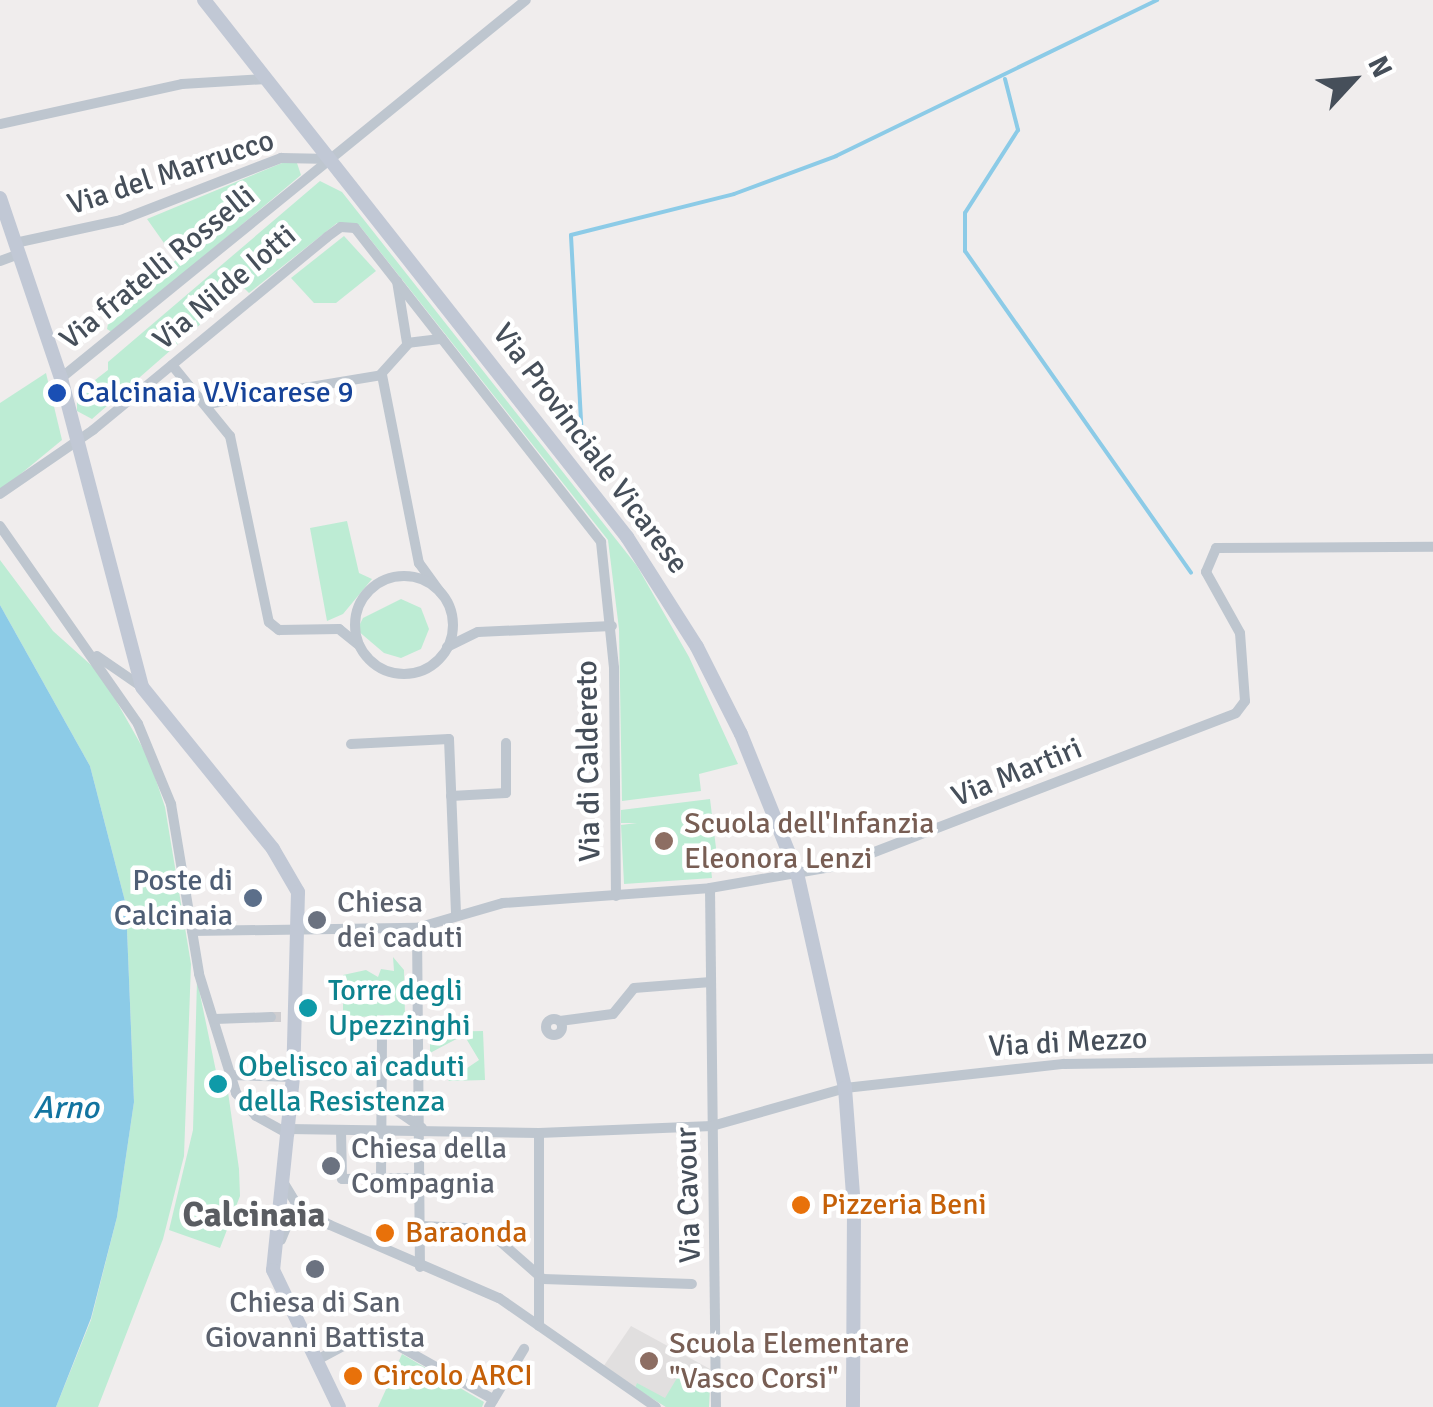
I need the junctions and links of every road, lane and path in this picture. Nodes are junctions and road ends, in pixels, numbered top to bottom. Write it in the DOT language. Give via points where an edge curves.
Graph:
graph roads {
  1 [pos="204,0"];
  2 [pos="526,0"];
  3 [pos="268,79"];
  4 [pos="0,124"];
  5 [pos="332,159"];
  6 [pos="0,198"];
  7 [pos="17,249"];
  8 [pos="0,261"];
  9 [pos="397,280"];
  10 [pos="442,340"];
  11 [pos="408,344"];
  12 [pos="172,365"];
  13 [pos="381,374"];
  14 [pos="61,378"];
  15 [pos="208,404"];
  16 [pos="78,440"];
  17 [pos="0,494"];
  18 [pos="0,526"];
  19 [pos="1433,547"];
  20 [pos="440,592"];
  21 [pos="447,603"];
  22 [pos="612,626"];
  23 [pos="478,632"];
  24 [pos="359,645"];
  25 [pos="447,648"];
  26 [pos="87,650"];
  27 [pos="142,687"];
  28 [pos="506,743"];
  29 [pos="350,744"];
  30 [pos="451,796"];
  31 [pos="797,873"];
  32 [pos="710,888"];
  33 [pos="616,896"];
  34 [pos="456,914"];
  35 [pos="417,928"];
  36 [pos="302,929"];
  37 [pos="192,931"];
  38 [pos="710,982"];
  39 [pos="271,1017"];
  40 [pos="215,1018"];
  41 [pos="382,1020"];
  42 [pos="560,1021"];
  43 [pos="1433,1059"];
  44 [pos="382,1063"];
  45 [pos="419,1064"];
  46 [pos="230,1075"];
  47 [pos="293,1078"];
  48 [pos="845,1088"];
  49 [pos="380,1099"];
  50 [pos="712,1126"];
  51 [pos="340,1130"];
  52 [pos="422,1130"];
  53 [pos="289,1132"];
  54 [pos="380,1132"];
  55 [pos="539,1133"];
  56 [pos="422,1178"];
  57 [pos="381,1179"];
  58 [pos="285,1185"];
  59 [pos="316,1216"];
  60 [pos="422,1226"];
  61 [pos="275,1255"];
  62 [pos="420,1267"];
  63 [pos="536,1274"];
  64 [pos="692,1284"];
  65 [pos="539,1326"];
  66 [pos="524,1349"];
  67 [pos="316,1361"];
  68 [pos="491,1403"];
  69 [pos="339,1407"];
  70 [pos="656,1407"];
  71 [pos="716,1407"];
  72 [pos="853,1407"];
  1 -- 3 [label="main road, Via Provinciale Vicarese"];
  2 -- 5 [label="street"];
  3 -- 4 [label="street" via="182,84"];
  3 -- 5 [label="main road, Via Provinciale Vicarese"];
  5 -- 7 [label="street, Via del Marrucco" via="281,158 122,220"];
  5 -- 14 [label="street, Via fratelli Rosselli"];
  5 -- 31 [label="main road, Via Provinciale Vicarese" via="660,586 741,734"];
  6 -- 7 [label="main road"];
  7 -- 8 [label="street"];
  7 -- 14 [label="main road"];
  9 -- 10 [label="street, Via Nilde Iotti"];
  9 -- 11 [label="street, Via Nilde Iotti"];
  9 -- 12 [label="street, Via Nilde Iotti" via="358,230 341,227"];
  10 -- 11 [label="street"];
  10 -- 22 [label="street, Via Nilde Iotti" via="601,542"];
  11 -- 13 [label="street"];
  12 -- 15 [label="street"];
  12 -- 16 [label="street, Via Nilde Iotti"];
  13 -- 15 [label="street"];
  13 -- 20 [label="street" via="419,563"];
  14 -- 16 [label="main road"];
  15 -- 24 [label="street" via="230,436 269,622 278,630 339,630"];
  16 -- 17 [label="street, Via Nilde Iotti"];
  16 -- 27 [label="main road"];
  18 -- 26 [label="street"];
  19 -- 31 [label="street, Via Martiri" via="1242,544 1211,552 1204,567 1238,626 1245,696 1239,710 938,831"];
  20 -- 21 [label="street"];
  20 -- 24 [label="street" via="410,577 376,585 356,614"];
  21 -- 23 [label="street" via="462,626"];
  21 -- 25 [label="street"];
  22 -- 23 [label="street"];
  22 -- 33 [label="street, Via di Caldereto"];
  23 -- 25 [label="street"];
  24 -- 25 [label="street" via="376,666 403,674 427,668"];
  26 -- 27 [label="street"];
  26 -- 37 [label="street" via="127,702 166,791"];
  27 -- 36 [label="main road" via="282,860 297,887"];
  28 -- 30 [label="street" via="506,793"];
  29 -- 30 [label="street" via="449,739"];
  30 -- 34 [label="street"];
  31 -- 32 [label="street, Via Martiri"];
  31 -- 48 [label="main road, Via Provinciale Vicarese"];
  32 -- 33 [label="street, Via Martiri"];
  32 -- 38 [label="street, Via Cavour"];
  33 -- 34 [label="street, Via Martiri" via="502,903"];
  34 -- 35 [label="street, Via Martiri"];
  35 -- 36 [label="street, Via Martiri"];
  35 -- 45 [label="street"];
  36 -- 37 [label="street, Via Martiri"];
  36 -- 47 [label="main road" via="291,1017"];
  37 -- 40 [label="street"];
  38 -- 42 [label="street" via="634,988 613,1014"];
  38 -- 50 [label="street, Via Cavour"];
  39 -- 40 [label="street"];
  40 -- 46 [label="street"];
  41 -- 44 [label="street"];
  43 -- 48 [label="street, Via di Mezzo" via="1064,1064"];
  44 -- 45 [label="street"];
  44 -- 49 [label="street"];
  45 -- 52 [label="street"];
  46 -- 47 [label="street"];
  46 -- 53 [label="street" via="249,1110"];
  47 -- 53 [label="main road"];
  48 -- 50 [label="street, Via di Mezzo"];
  48 -- 72 [label="main road, Via Provinciale Vicarese" via="855,1226"];
  49 -- 52 [label="street"];
  49 -- 54 [label="street"];
  50 -- 55 [label="street, Via di Mezzo"];
  50 -- 71 [label="street, Via Cavour"];
  51 -- 53 [label="street, Via di Mezzo"];
  51 -- 54 [label="street, Via di Mezzo"];
  51 -- 57 [label="street" via="342,1179"];
  52 -- 54 [label="street, Via di Mezzo"];
  52 -- 55 [label="street, Via di Mezzo"];
  52 -- 56 [label="street"];
  53 -- 58 [label="main road"];
  54 -- 57 [label="street"];
  55 -- 63 [label="street"];
  56 -- 57 [label="street"];
  56 -- 60 [label="street"];
  58 -- 59 [label="street" via="294,1203"];
  58 -- 61 [label="main road"];
  59 -- 61 [label="street" via="288,1223"];
  59 -- 62 [label="street"];
  60 -- 62 [label="street"];
  60 -- 63 [label="street" via="486,1230"];
  61 -- 67 [label="main road" via="274,1275"];
  62 -- 65 [label="street" via="499,1298"];
  63 -- 64 [label="street"];
  63 -- 65 [label="street"];
  65 -- 70 [label="street"];
  66 -- 68 [label="street"];
  67 -- 68 [label="street" via="376,1335"];
  67 -- 69 [label="main road"];
}
